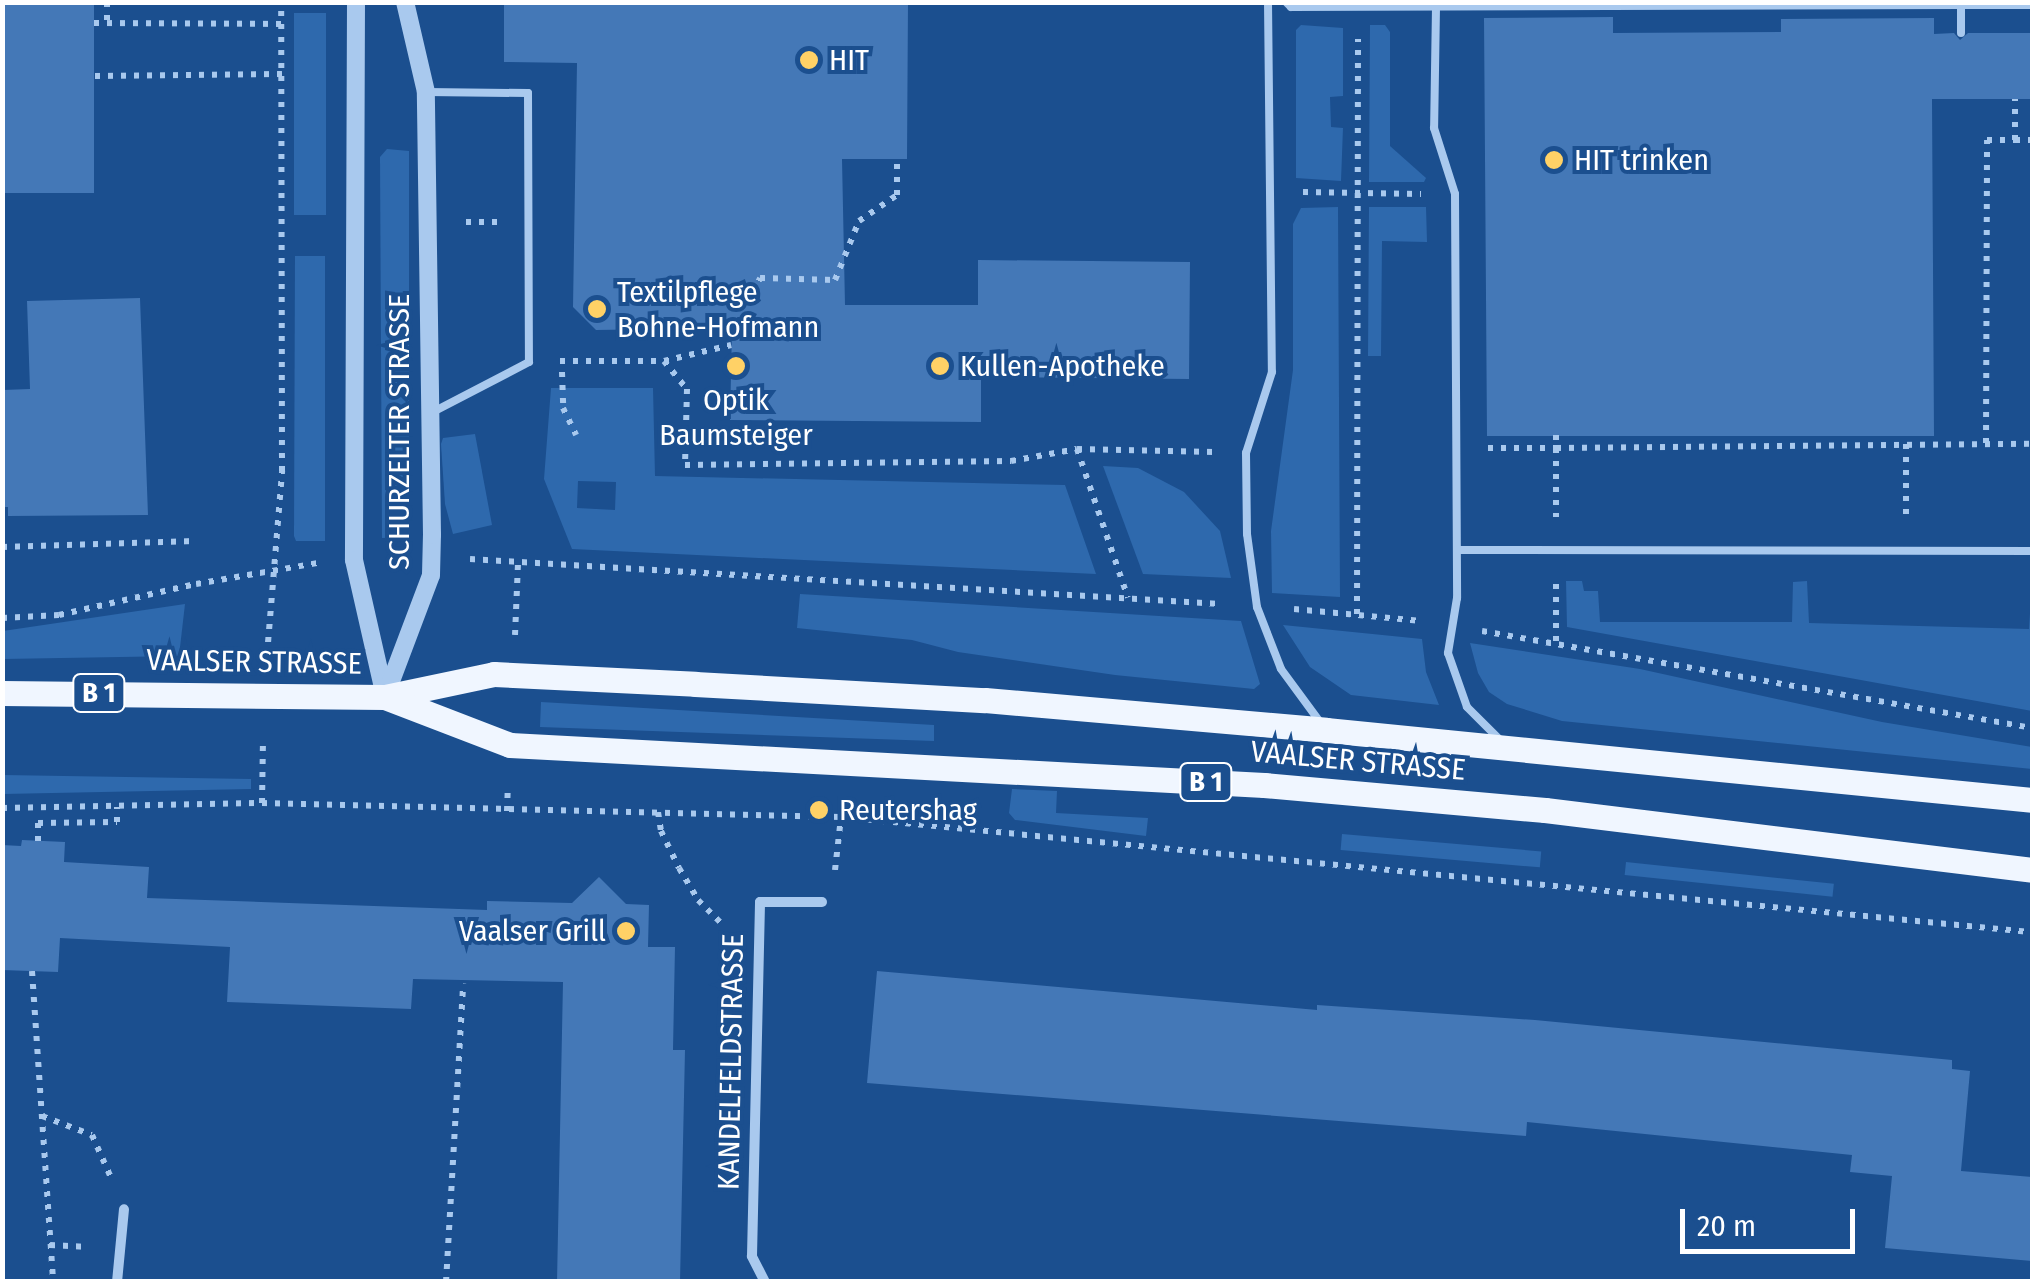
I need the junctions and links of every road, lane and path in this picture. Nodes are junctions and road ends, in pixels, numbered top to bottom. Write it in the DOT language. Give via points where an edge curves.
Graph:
graph roads {
  1 [pos="107,2"];
  2 [pos="281,2"];
  3 [pos="356,2"];
  4 [pos="405,2"];
  5 [pos="1268,2"];
  6 [pos="1286,2"];
  7 [pos="1403,4"];
  8 [pos="1961,4"];
  9 [pos="2032,4"];
  10 [pos="1358,6"];
  11 [pos="1436,6"];
  12 [pos="94,23"];
  13 [pos="107,23"];
  14 [pos="281,24"];
  15 [pos="1961,33"];
  16 [pos="282,74"];
  17 [pos="95,76"];
  18 [pos="426,92"];
  19 [pos="2015,99"];
  20 [pos="2015,140"];
  21 [pos="2032,140"];
  22 [pos="897,159"];
  23 [pos="1272,192"];
  24 [pos="1358,193"];
  25 [pos="1455,194"];
  26 [pos="747,304"];
  27 [pos="731,345"];
  28 [pos="562,361"];
  29 [pos="664,361"];
  30 [pos="529,362"];
  31 [pos="427,416"];
  32 [pos="576,435"];
  33 [pos="1556,435"];
  34 [pos="1986,443"];
  35 [pos="1906,444"];
  36 [pos="2032,444"];
  37 [pos="1077,448"];
  38 [pos="1246,452"];
  39 [pos="195,541"];
  40 [pos="2,546"];
  41 [pos="1457,550"];
  42 [pos="1906,551"];
  43 [pos="2032,552"];
  44 [pos="464,558"];
  45 [pos="322,563"];
  46 [pos="270,570"];
  47 [pos="1128,598"];
  48 [pos="1357,614"];
  49 [pos="2,618"];
  50 [pos="515,638"];
  51 [pos="266,672"];
  52 [pos="2,692"];
  53 [pos="385,698"];
  54 [pos="1326,730"];
  55 [pos="264,734"];
  56 [pos="1510,750"];
  57 [pos="508,778"];
  58 [pos="2032,800"];
  59 [pos="262,803"];
  60 [pos="117,807"];
  61 [pos="2,808"];
  62 [pos="39,808"];
  63 [pos="507,811"];
  64 [pos="658,812"];
  65 [pos="841,816"];
  66 [pos="38,823"];
  67 [pos="38,841"];
  68 [pos="837,863"];
  69 [pos="2032,870"];
  70 [pos="822,902"];
  71 [pos="2032,932"];
  72 [pos="759,944"];
  73 [pos="32,971"];
  74 [pos="463,984"];
  75 [pos="42,1116"];
  76 [pos="124,1209"];
  77 [pos="54,1282"];
  78 [pos="116,1282"];
  79 [pos="446,1282"];
  80 [pos="764,1282"];
  1 -- 13 [label="path"];
  2 -- 14 [label="path"];
  3 -- 53 [label="street, SCHURZELTER STRASSE" via="354,560"];
  4 -- 18 [label="street, SCHURZELTER STRASSE"];
  5 -- 23 [label="lane"];
  6 -- 10 [label="lane"];
  7 -- 10 [label="lane"];
  7 -- 11 [label="lane"];
  8 -- 9 [label="lane"];
  8 -- 11 [label="lane"];
  8 -- 15 [label="lane"];
  10 -- 24 [label="path"];
  11 -- 25 [label="lane" via="1434,128"];
  12 -- 13 [label="path"];
  13 -- 14 [label="path"];
  14 -- 16 [label="path"];
  16 -- 17 [label="path"];
  16 -- 46 [label="path" via="282,471"];
  18 -- 30 [label="lane" via="528,93"];
  18 -- 31 [label="street, SCHURZELTER STRASSE"];
  19 -- 20 [label="path"];
  20 -- 21 [label="path"];
  20 -- 34 [label="path" via="1987,140"];
  22 -- 26 [label="path" via="897,195 859,221 835,280 760,278"];
  23 -- 24 [label="path"];
  23 -- 38 [label="lane" via="1272,372"];
  24 -- 25 [label="path"];
  24 -- 48 [label="path"];
  25 -- 41 [label="lane"];
  27 -- 29 [label="path"];
  28 -- 29 [label="path"];
  28 -- 30 [label="path"];
  28 -- 32 [label="path" via="563,408"];
  29 -- 37 [label="path" via="687,389 686,465 1011,461"];
  30 -- 31 [label="lane"];
  31 -- 53 [label="street, SCHURZELTER STRASSE" via="431,574"];
  33 -- 35 [label="path" via="1556,448"];
  34 -- 35 [label="path"];
  34 -- 36 [label="path"];
  35 -- 42 [label="path"];
  37 -- 38 [label="path"];
  37 -- 47 [label="path"];
  38 -- 54 [label="lane" via="1257,607 1281,669"];
  39 -- 40 [label="path"];
  41 -- 42 [label="lane"];
  41 -- 56 [label="lane" via="1448,652 1467,707"];
  42 -- 43 [label="lane"];
  44 -- 50 [label="path" via="518,563"];
  45 -- 46 [label="path"];
  46 -- 49 [label="path" via="58,616"];
  46 -- 51 [label="path"];
  52 -- 53 [label="main road, VAALSER STRASSE / B 1"];
  53 -- 54 [label="main road, VAALSER STRASSE / B 1" via="494,674 985,700"];
  53 -- 69 [label="main road, VAALSER STRASSE / B 1" via="510,745 1264,785 1545,810"];
  54 -- 56 [label="main road, VAALSER STRASSE / B 1"];
  55 -- 59 [label="path"];
  56 -- 58 [label="main road, VAALSER STRASSE / B 1"];
  57 -- 63 [label="path"];
  59 -- 60 [label="path"];
  59 -- 63 [label="path"];
  60 -- 62 [label="path"];
  60 -- 66 [label="path" via="117,822"];
  61 -- 62 [label="path"];
  62 -- 66 [label="path"];
  63 -- 64 [label="path"];
  64 -- 65 [label="path"];
  64 -- 72 [label="path" via="661,831 698,900 726,929"];
  65 -- 68 [label="path"];
  65 -- 71 [label="path"];
  66 -- 67 [label="path"];
  70 -- 72 [label="street, KANDELFELDSTRASSE" via="760,902"];
  72 -- 80 [label="street, KANDELFELDSTRASSE" via="752,1256"];
  73 -- 75 [label="path"];
  74 -- 79 [label="path"];
  75 -- 76 [label="path" via="92,1135"];
  75 -- 77 [label="path"];
  76 -- 78 [label="street"];
}
